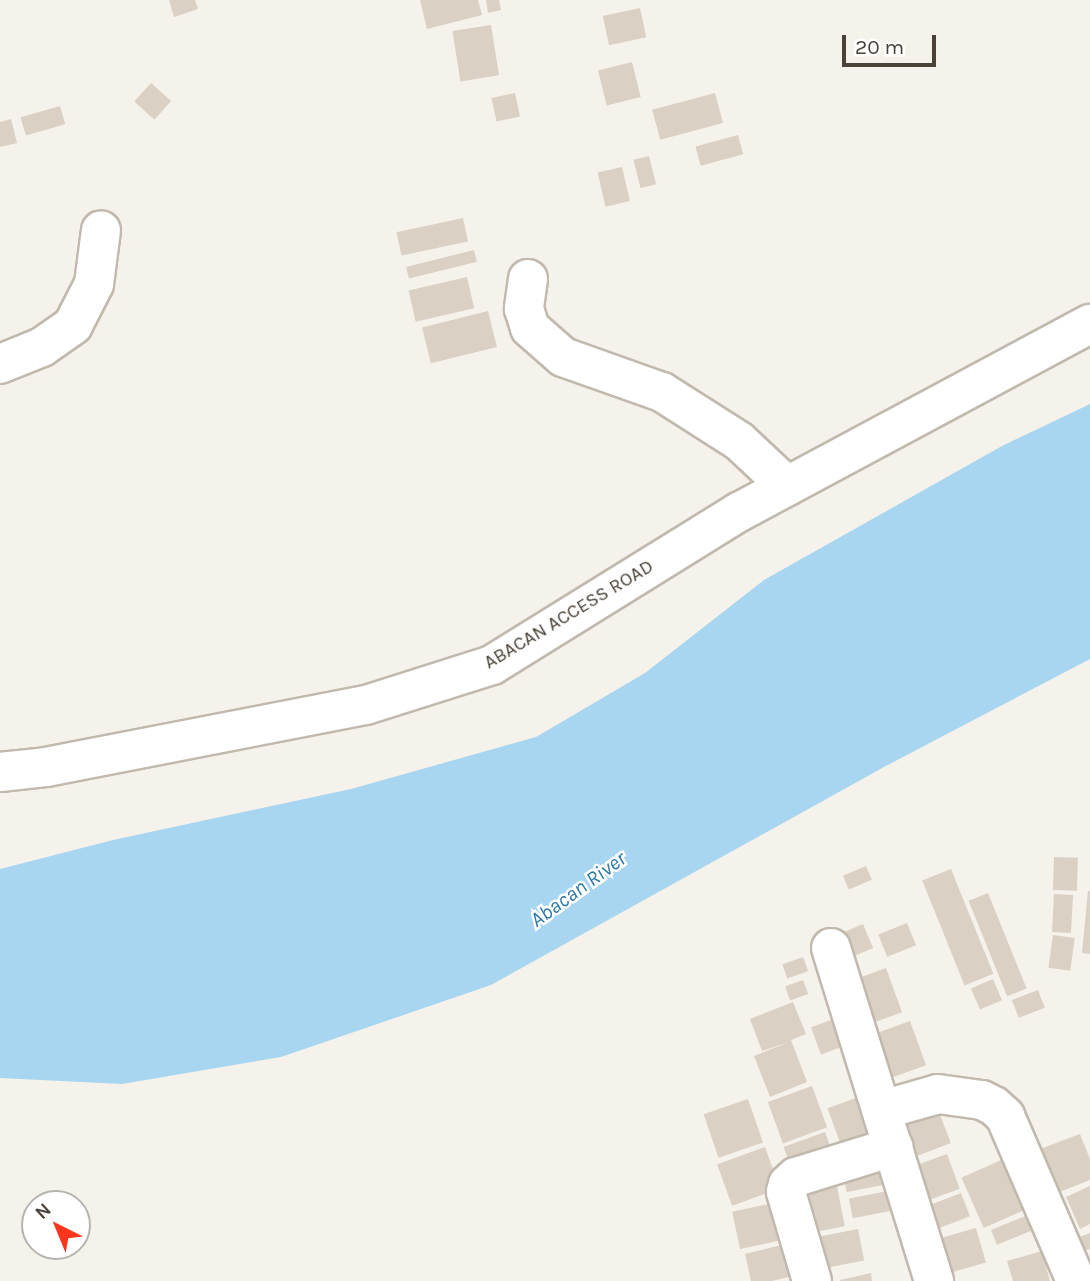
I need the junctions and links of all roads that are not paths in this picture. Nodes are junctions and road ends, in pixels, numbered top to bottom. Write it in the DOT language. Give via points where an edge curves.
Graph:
graph roads {
  1 [pos="101,230"];
  2 [pos="528,279"];
  3 [pos="1090,324"];
  4 [pos="0,364"];
  5 [pos="786,486"];
  6 [pos="0,772"];
  7 [pos="831,948"];
  8 [pos="883,1110"];
  9 [pos="893,1147"];
  10 [pos="812,1281"];
  11 [pos="933,1281"];
  12 [pos="1076,1281"];
  1 -- 4 [label="street" via="94,284 74,325 42,347"];
  2 -- 5 [label="street" via="524,309 530,328 563,357 662,392 739,441"];
  3 -- 5 [label="street, ABACAN ACCESS ROAD"];
  5 -- 6 [label="street, ABACAN ACCESS ROAD" via="492,665 366,705"];
  7 -- 8 [label="street"];
  8 -- 9 [label="street"];
  8 -- 12 [label="street" via="938,1094 994,1106 1005,1116"];
  9 -- 10 [label="street" via="796,1177 788,1184 786,1192"];
  9 -- 11 [label="street"];
}
